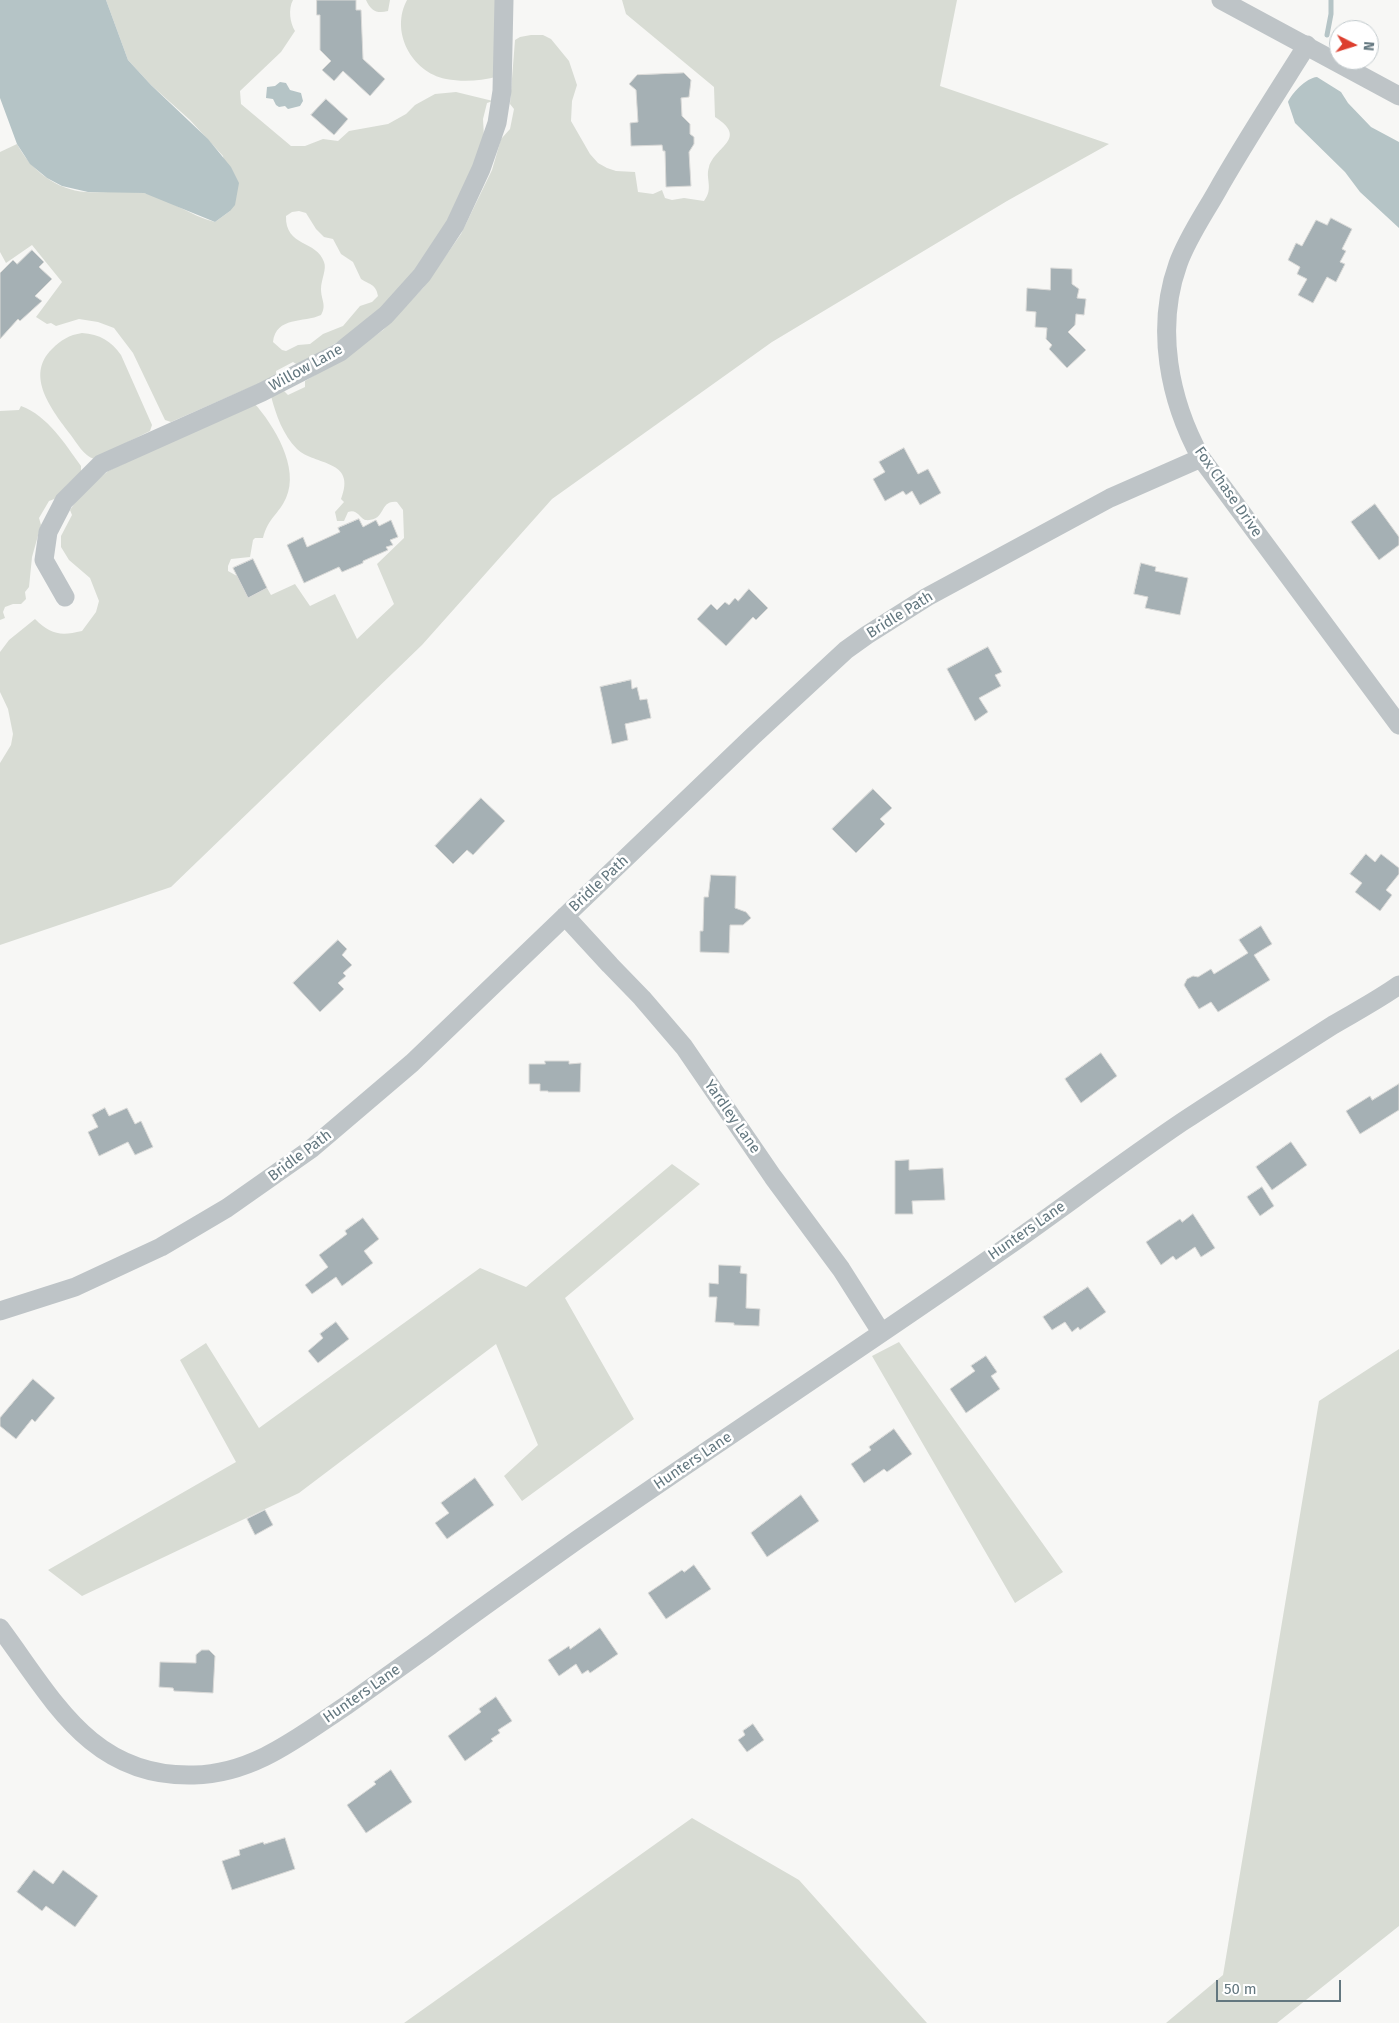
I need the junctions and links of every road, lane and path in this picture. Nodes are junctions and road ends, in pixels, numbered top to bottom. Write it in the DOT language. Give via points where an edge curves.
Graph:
graph roads {
  1 [pos="504,0"];
  2 [pos="1221,0"];
  3 [pos="1307,45"];
  4 [pos="1399,96"];
  5 [pos="1201,458"];
  6 [pos="65,597"];
  7 [pos="1399,725"];
  8 [pos="566,916"];
  9 [pos="1399,985"];
  10 [pos="0,1311"];
  11 [pos="881,1332"];
  12 [pos="0,1628"];
  1 -- 6 [label="street, Willow Lane" via="502,91 497,123 481,170 455,225 422,275 386,315 340,352 262,392 101,464 64,501 48,532 44,560"];
  2 -- 3 [label="street"];
  3 -- 4 [label="street"];
  3 -- 5 [label="street, Fox Chase Drive" via="1230,166 1179,262 1172,285 1167,332 1171,379 1184,423"];
  5 -- 7 [label="street, Fox Chase Drive"];
  5 -- 8 [label="street, Bridle Path" via="1110,498 927,597 846,650"];
  8 -- 10 [label="street, Bridle Path" via="412,1063 325,1138 268,1180 184,1235 140,1258 74,1287"];
  8 -- 11 [label="street, Yardley Lane" via="684,1047 841,1269"];
  9 -- 11 [label="street, Hunters Lane" via="1180,1124"];
  11 -- 12 [label="street, Hunters Lane" via="517,1582 320,1723 286,1746 242,1767 217,1773 168,1774 120,1759 99,1747 61,1713"];
}
